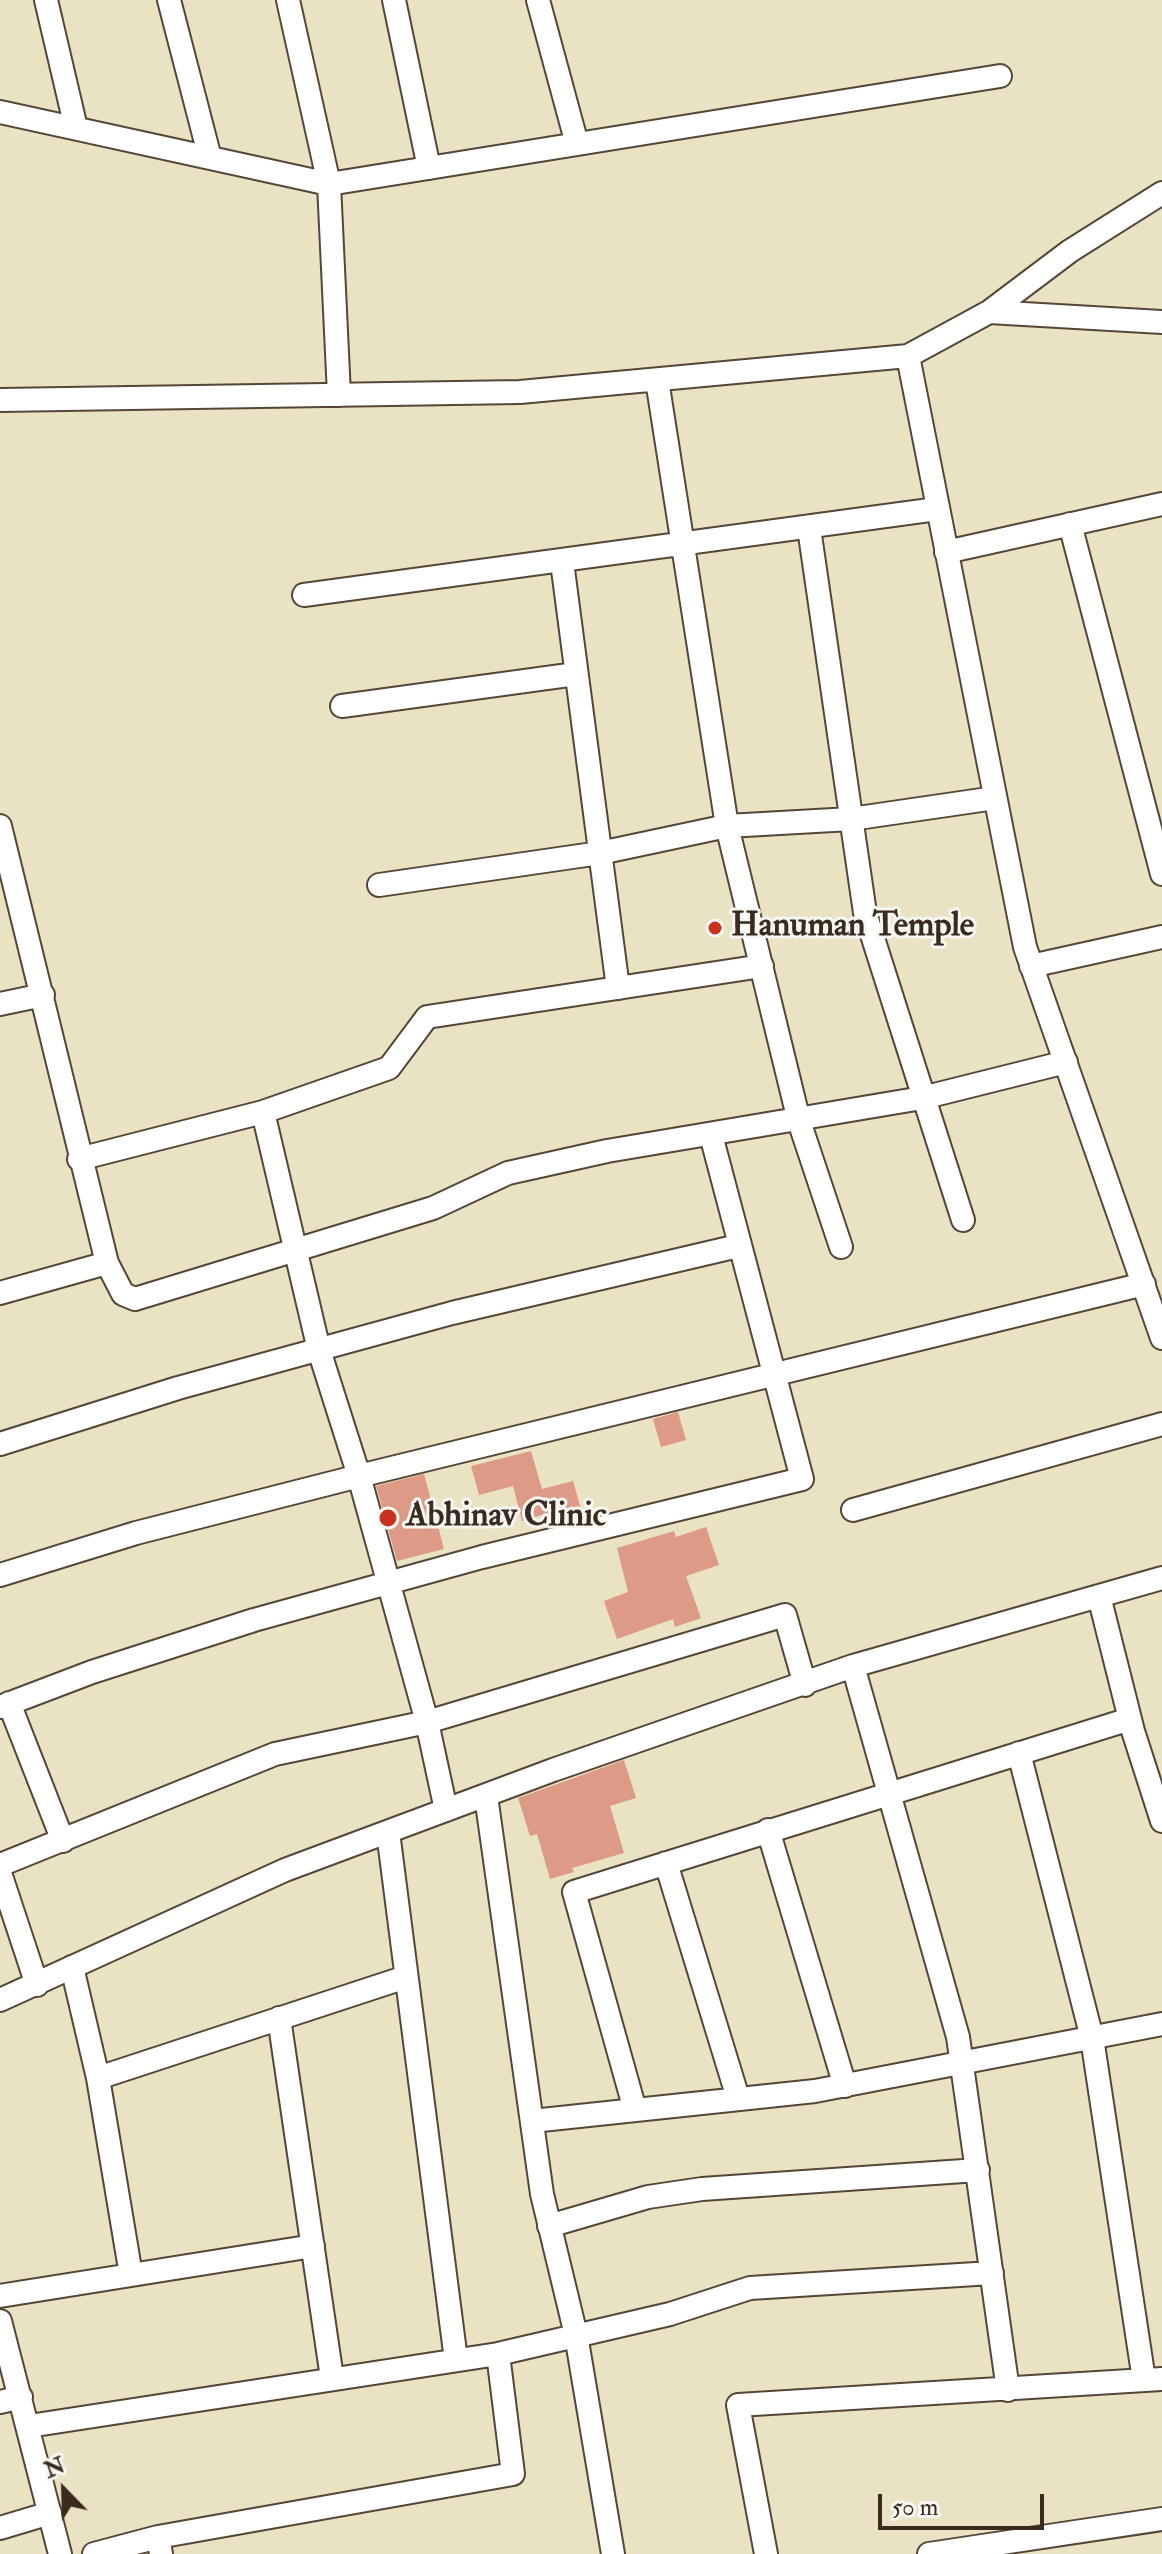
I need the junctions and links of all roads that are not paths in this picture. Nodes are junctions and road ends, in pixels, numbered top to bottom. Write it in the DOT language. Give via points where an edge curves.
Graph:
graph roads {
  1 [pos="46,0"];
  2 [pos="169,0"];
  3 [pos="288,0"];
  4 [pos="394,0"];
  5 [pos="538,0"];
  6 [pos="1000,76"];
  7 [pos="0,112"];
  8 [pos="76,128"];
  9 [pos="577,144"];
  10 [pos="210,158"];
  11 [pos="429,168"];
  12 [pos="329,184"];
  13 [pos="1162,193"];
  14 [pos="989,312"];
  15 [pos="1162,322"];
  16 [pos="908,356"];
  17 [pos="657,380"];
  18 [pos="339,395"];
  19 [pos="0,400"];
  20 [pos="1162,504"];
  21 [pos="937,509"];
  22 [pos="1070,524"];
  23 [pos="809,528"];
  24 [pos="683,547"];
  25 [pos="946,552"];
  26 [pos="562,562"];
  27 [pos="304,595"];
  28 [pos="576,674"];
  29 [pos="342,706"];
  30 [pos="995,798"];
  31 [pos="851,819"];
  32 [pos="0,826"];
  33 [pos="727,826"];
  34 [pos="600,853"];
  35 [pos="1162,874"];
  36 [pos="379,885"];
  37 [pos="1162,937"];
  38 [pos="762,966"];
  39 [pos="1031,966"];
  40 [pos="618,988"];
  41 [pos="43,995"];
  42 [pos="0,1004"];
  43 [pos="1066,1062"];
  44 [pos="922,1098"];
  45 [pos="263,1112"];
  46 [pos="799,1121"];
  47 [pos="711,1135"];
  48 [pos="79,1159"];
  49 [pos="963,1220"];
  50 [pos="738,1246"];
  51 [pos="841,1247"];
  52 [pos="295,1249"];
  53 [pos="107,1263"];
  54 [pos="1144,1284"];
  55 [pos="0,1293"];
  56 [pos="1161,1333"];
  57 [pos="319,1350"];
  58 [pos="774,1375"];
  59 [pos="1162,1424"];
  60 [pos="0,1444"];
  61 [pos="359,1476"];
  62 [pos="853,1510"];
  63 [pos="0,1575"];
  64 [pos="1162,1578"];
  65 [pos="389,1584"];
  66 [pos="1099,1596"];
  67 [pos="853,1666"];
  68 [pos="805,1685"];
  69 [pos="5,1705"];
  70 [pos="1130,1719"];
  71 [pos="427,1722"];
  72 [pos="1019,1753"];
  73 [pos="890,1792"];
  74 [pos="486,1796"];
  75 [pos="446,1810"];
  76 [pos="1162,1821"];
  77 [pos="768,1830"];
  78 [pos="388,1832"];
  79 [pos="63,1841"];
  80 [pos="666,1863"];
  81 [pos="0,1865"];
  82 [pos="0,1873"];
  83 [pos="72,1967"];
  84 [pos="406,1977"];
  85 [pos="37,1985"];
  86 [pos="0,2000"];
  87 [pos="279,2018"];
  88 [pos="1162,2024"];
  89 [pos="1092,2038"];
  90 [pos="962,2065"];
  91 [pos="98,2078"];
  92 [pos="845,2086"];
  93 [pos="738,2098"];
  94 [pos="635,2110"];
  95 [pos="532,2121"];
  96 [pos="978,2170"];
  97 [pos="549,2226"];
  98 [pos="313,2246"];
  99 [pos="992,2273"];
  100 [pos="131,2275"];
  101 [pos="0,2296"];
  102 [pos="0,2321"];
  103 [pos="576,2335"];
  104 [pos="498,2354"];
  105 [pos="456,2360"];
  106 [pos="332,2378"];
  107 [pos="1153,2380"];
  108 [pos="1008,2390"];
  109 [pos="10,2400"];
  110 [pos="29,2426"];
  111 [pos="50,2513"];
  112 [pos="1162,2519"];
  113 [pos="0,2528"];
  114 [pos="160,2546"];
  115 [pos="60,2554"];
  116 [pos="94,2554"];
  117 [pos="613,2554"];
  118 [pos="766,2554"];
  119 [pos="929,2554"];
  1 -- 8 [label="street"];
  2 -- 10 [label="street"];
  3 -- 12 [label="street"];
  4 -- 11 [label="street"];
  5 -- 9 [label="street"];
  6 -- 9 [label="street"];
  7 -- 8 [label="street"];
  8 -- 10 [label="street"];
  9 -- 11 [label="street"];
  10 -- 12 [label="street"];
  11 -- 12 [label="street"];
  12 -- 18 [label="street"];
  13 -- 14 [label="street" via="1070,251"];
  14 -- 15 [label="street"];
  14 -- 16 [label="street"];
  16 -- 17 [label="street"];
  16 -- 21 [label="street"];
  17 -- 18 [label="street" via="520,392"];
  17 -- 24 [label="street"];
  18 -- 19 [label="street"];
  20 -- 22 [label="street"];
  21 -- 23 [label="street"];
  21 -- 25 [label="street"];
  22 -- 25 [label="street"];
  22 -- 35 [label="street"];
  23 -- 24 [label="street"];
  23 -- 31 [label="street"];
  24 -- 26 [label="street"];
  24 -- 33 [label="street"];
  25 -- 30 [label="street"];
  26 -- 27 [label="street"];
  26 -- 28 [label="street"];
  28 -- 29 [label="street"];
  28 -- 34 [label="street"];
  30 -- 31 [label="street"];
  30 -- 39 [label="street"];
  31 -- 33 [label="street"];
  31 -- 44 [label="street" via="865,913"];
  32 -- 41 [label="street"];
  33 -- 34 [label="street"];
  33 -- 38 [label="street"];
  34 -- 36 [label="street"];
  34 -- 40 [label="street"];
  37 -- 39 [label="street"];
  38 -- 40 [label="street"];
  38 -- 46 [label="street"];
  39 -- 43 [label="street"];
  40 -- 45 [label="street" via="427,1017 389,1068"];
  41 -- 42 [label="street"];
  41 -- 48 [label="street"];
  43 -- 44 [label="street"];
  43 -- 54 [label="street"];
  44 -- 46 [label="street"];
  44 -- 49 [label="street"];
  45 -- 48 [label="street"];
  45 -- 52 [label="street"];
  46 -- 47 [label="street"];
  46 -- 51 [label="street"];
  47 -- 50 [label="street"];
  47 -- 52 [label="street" via="508,1173 433,1208"];
  48 -- 53 [label="street"];
  50 -- 57 [label="street"];
  50 -- 58 [label="street"];
  52 -- 53 [label="street" via="135,1299 123,1294"];
  52 -- 57 [label="street"];
  53 -- 55 [label="street"];
  54 -- 56 [label="street"];
  54 -- 58 [label="street"];
  57 -- 60 [label="street"];
  57 -- 61 [label="street"];
  58 -- 61 [label="street"];
  58 -- 65 [label="street" via="802,1479"];
  59 -- 62 [label="street"];
  61 -- 63 [label="street" via="136,1533"];
  61 -- 65 [label="street"];
  64 -- 66 [label="street"];
  65 -- 69 [label="street" via="254,1620"];
  65 -- 71 [label="street"];
  66 -- 67 [label="street"];
  66 -- 70 [label="street"];
  67 -- 68 [label="street"];
  67 -- 73 [label="street"];
  68 -- 71 [label="street" via="785,1615"];
  68 -- 74 [label="street"];
  69 -- 79 [label="street"];
  70 -- 72 [label="street"];
  70 -- 76 [label="street"];
  71 -- 75 [label="street"];
  71 -- 79 [label="street" via="275,1754"];
  72 -- 73 [label="street"];
  72 -- 89 [label="street"];
  73 -- 77 [label="street"];
  73 -- 90 [label="street"];
  74 -- 75 [label="street"];
  74 -- 95 [label="street"];
  75 -- 78 [label="street"];
  77 -- 80 [label="street"];
  77 -- 92 [label="street"];
  78 -- 83 [label="street" via="285,1870"];
  78 -- 84 [label="street"];
  79 -- 81 [label="street"];
  80 -- 93 [label="street"];
  80 -- 94 [label="street" via="574,1892"];
  82 -- 85 [label="street"];
  83 -- 85 [label="street"];
  83 -- 91 [label="street"];
  84 -- 87 [label="street"];
  84 -- 105 [label="street"];
  85 -- 86 [label="street"];
  87 -- 91 [label="street"];
  87 -- 98 [label="street"];
  88 -- 89 [label="street"];
  89 -- 90 [label="street"];
  89 -- 107 [label="street"];
  90 -- 92 [label="street"];
  90 -- 96 [label="street"];
  91 -- 100 [label="street"];
  92 -- 93 [label="street"];
  93 -- 94 [label="street"];
  94 -- 95 [label="street"];
  95 -- 97 [label="street"];
  96 -- 97 [label="street" via="702,2189 648,2197"];
  96 -- 99 [label="street"];
  97 -- 103 [label="street"];
  98 -- 100 [label="street"];
  98 -- 106 [label="street"];
  99 -- 103 [label="street" via="750,2288 670,2314"];
  99 -- 108 [label="street"];
  100 -- 101 [label="street"];
  102 -- 109 [label="street"];
  103 -- 104 [label="street"];
  103 -- 117 [label="street"];
  104 -- 105 [label="street"];
  104 -- 114 [label="street" via="513,2474"];
  105 -- 106 [label="street"];
  106 -- 110 [label="street"];
  107 -- 108 [label="street"];
  108 -- 118 [label="street" via="738,2405"];
  109 -- 110 [label="street"];
  110 -- 111 [label="street"];
  111 -- 113 [label="street"];
  111 -- 115 [label="street"];
  112 -- 119 [label="street"];
  114 -- 116 [label="street"];
}
